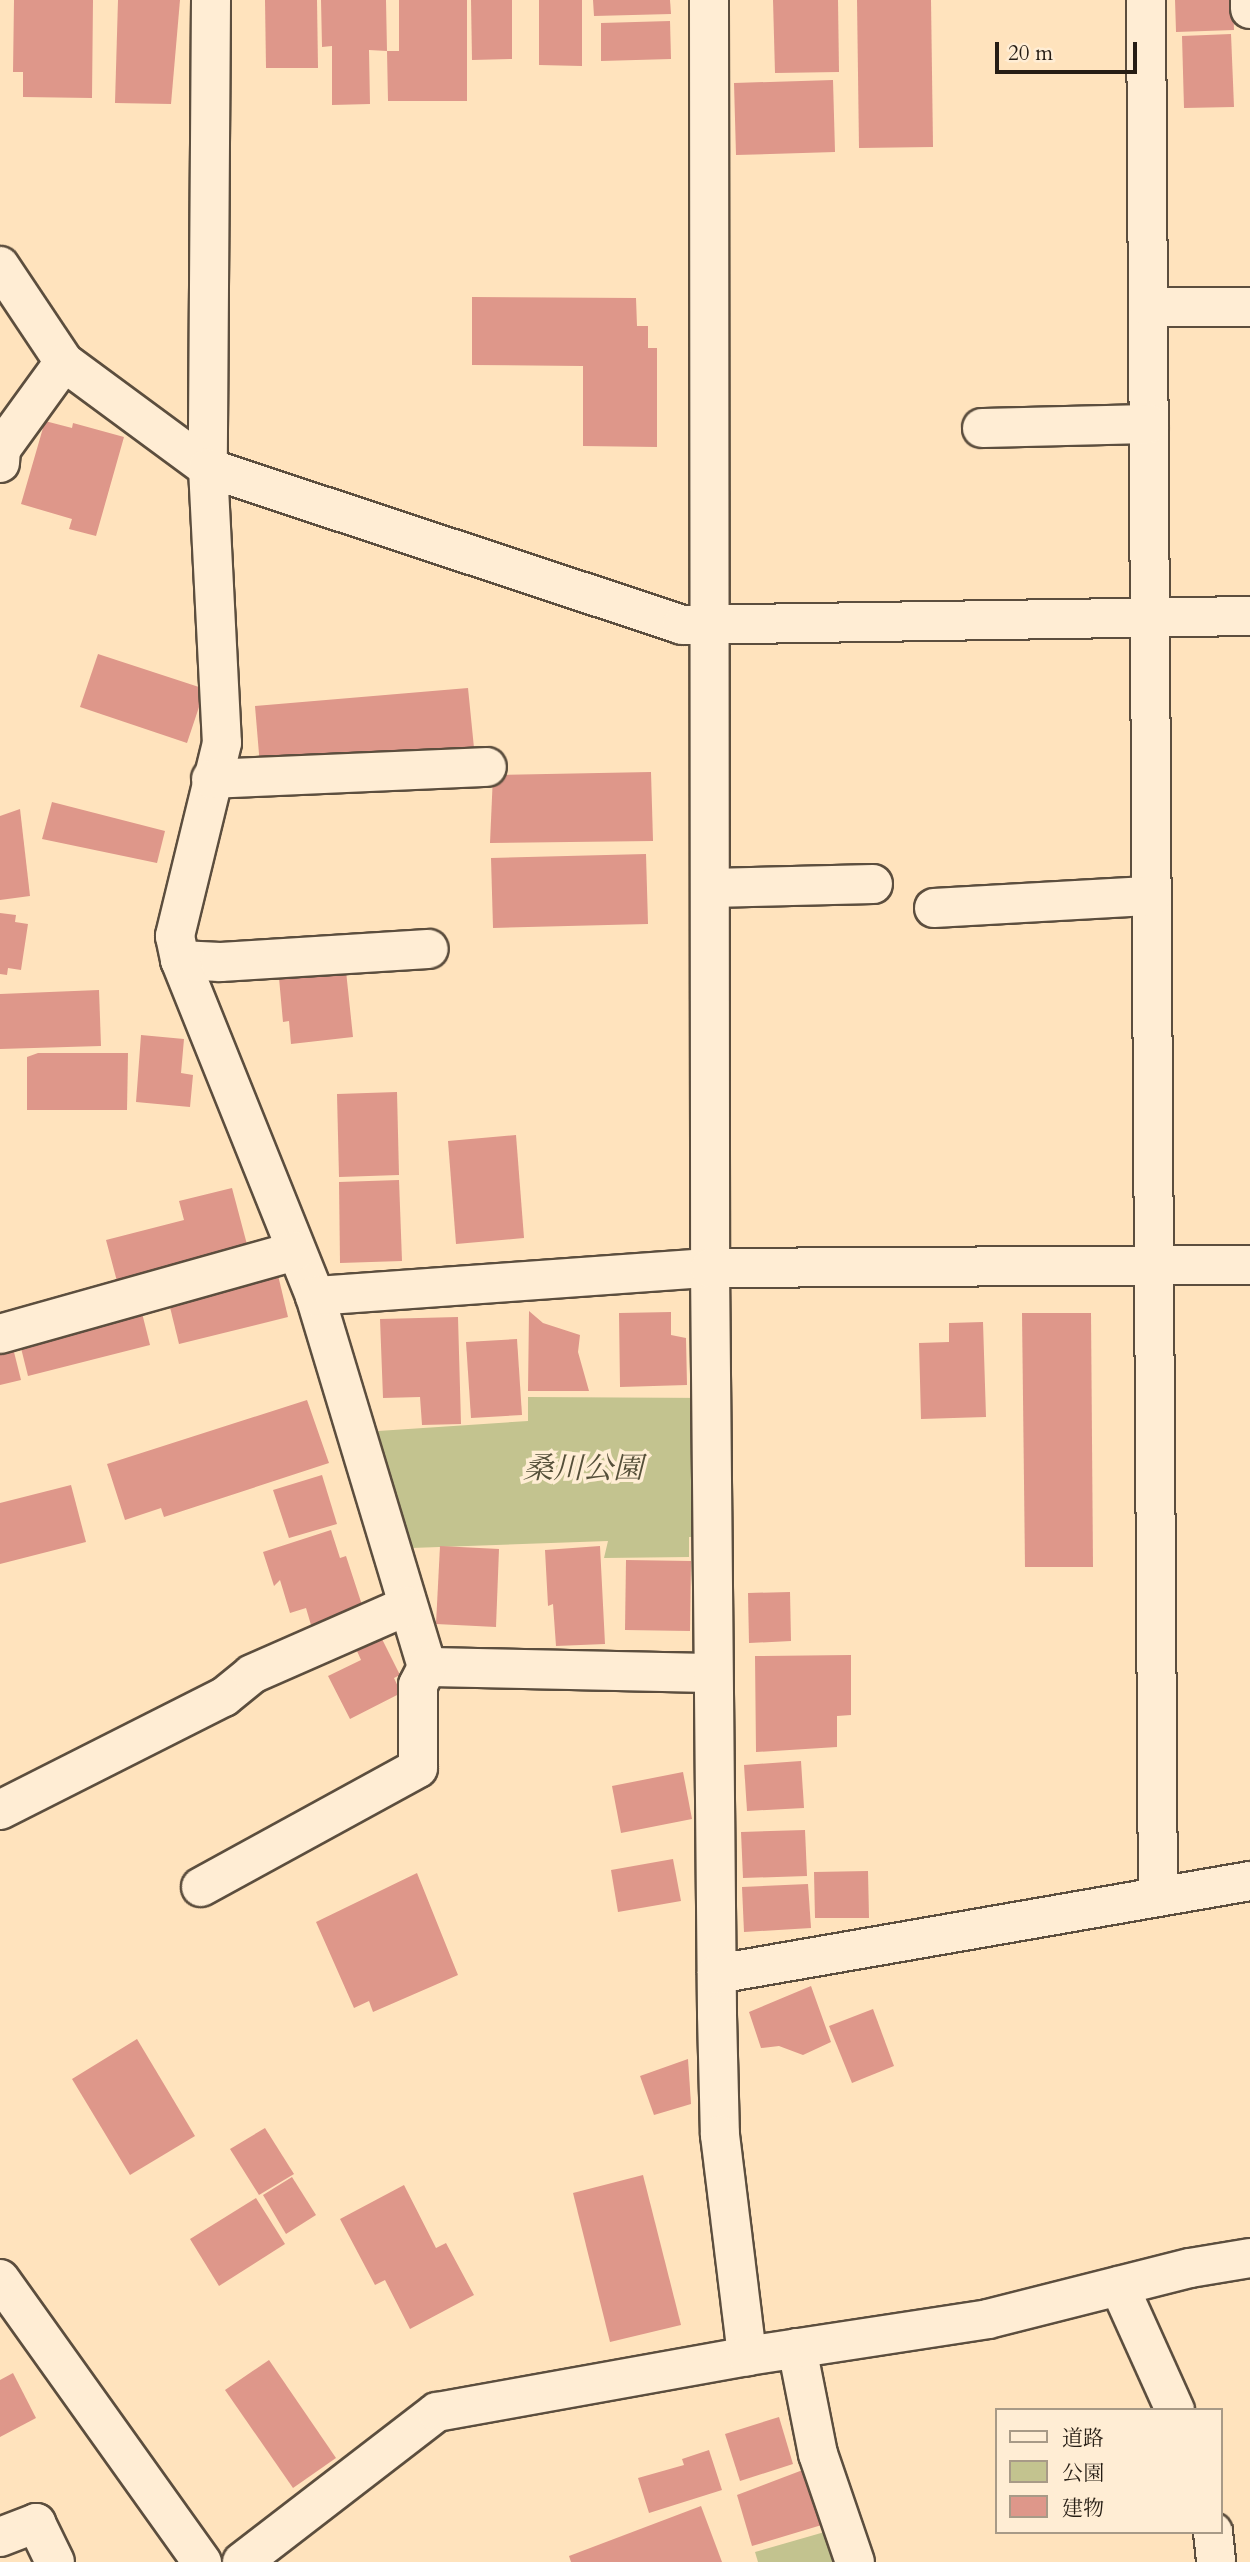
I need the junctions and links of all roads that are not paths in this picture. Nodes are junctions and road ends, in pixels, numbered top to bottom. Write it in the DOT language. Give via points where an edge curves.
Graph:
graph roads {
  1 [pos="211,0"];
  2 [pos="709,0"];
  3 [pos="1146,0"];
  4 [pos="1250,0"];
  5 [pos="1250,9"];
  6 [pos="0,266"];
  7 [pos="1149,307"];
  8 [pos="1250,307"];
  9 [pos="64,362"];
  10 [pos="1149,424"];
  11 [pos="982,428"];
  12 [pos="0,463"];
  13 [pos="208,468"];
  14 [pos="1250,615"];
  15 [pos="1151,616"];
  16 [pos="711,622"];
  17 [pos="487,767"];
  18 [pos="211,779"];
  19 [pos="873,884"];
  20 [pos="711,888"];
  21 [pos="1152,896"];
  22 [pos="934,908"];
  23 [pos="429,949"];
  24 [pos="180,960"];
  25 [pos="296,1251"];
  26 [pos="1156,1265"];
  27 [pos="1250,1265"];
  28 [pos="710,1268"];
  29 [pos="315,1296"];
  30 [pos="0,1334"];
  31 [pos="407,1606"];
  32 [pos="426,1667"];
  33 [pos="713,1673"];
  34 [pos="0,1810"];
  35 [pos="1250,1881"];
  36 [pos="201,1887"];
  37 [pos="1158,1895"];
  38 [pos="717,1974"];
  39 [pos="1250,2258"];
  40 [pos="0,2278"];
  41 [pos="1119,2286"];
  42 [pos="797,2348"];
  43 [pos="747,2356"];
  44 [pos="1174,2408"];
  45 [pos="1213,2534"];
  46 [pos="0,2537"];
  47 [pos="55,2562"];
  48 [pos="202,2562"];
  49 [pos="242,2562"];
  50 [pos="855,2562"];
  51 [pos="1216,2562"];
  1 -- 13 [label="street"];
  2 -- 16 [label="street"];
  3 -- 7 [label="street"];
  4 -- 5 [label="street"];
  6 -- 9 [label="street"];
  7 -- 8 [label="street"];
  7 -- 10 [label="street"];
  9 -- 12 [label="street" via="1,449"];
  9 -- 13 [label="street"];
  10 -- 11 [label="street"];
  10 -- 15 [label="street"];
  13 -- 16 [label="street" via="682,625"];
  13 -- 18 [label="street" via="222,743"];
  14 -- 15 [label="street"];
  15 -- 16 [label="street"];
  15 -- 21 [label="street"];
  16 -- 20 [label="street"];
  17 -- 18 [label="street"];
  18 -- 24 [label="street" via="175,936"];
  19 -- 20 [label="street"];
  20 -- 28 [label="street"];
  21 -- 22 [label="street"];
  21 -- 26 [label="street"];
  23 -- 24 [label="street" via="220,962"];
  24 -- 25 [label="street"];
  25 -- 29 [label="street"];
  25 -- 30 [label="street"];
  26 -- 27 [label="street"];
  26 -- 28 [label="street"];
  26 -- 37 [label="street"];
  28 -- 29 [label="street"];
  28 -- 33 [label="street"];
  29 -- 31 [label="street"];
  31 -- 32 [label="street"];
  31 -- 34 [label="street" via="252,1674 224,1697"];
  32 -- 33 [label="street"];
  32 -- 36 [label="street" via="418,1685 418,1768"];
  33 -- 38 [label="street"];
  35 -- 37 [label="street"];
  37 -- 38 [label="street"];
  38 -- 43 [label="street" via="720,2135"];
  39 -- 41 [label="street"];
  40 -- 48 [label="street"];
  41 -- 42 [label="street" via="988,2319"];
  41 -- 44 [label="street"];
  42 -- 43 [label="street"];
  42 -- 50 [label="street" via="818,2454"];
  43 -- 49 [label="street" via="438,2412"];
  45 -- 51 [label="street"];
  46 -- 47 [label="street" via="36,2523"];
}
